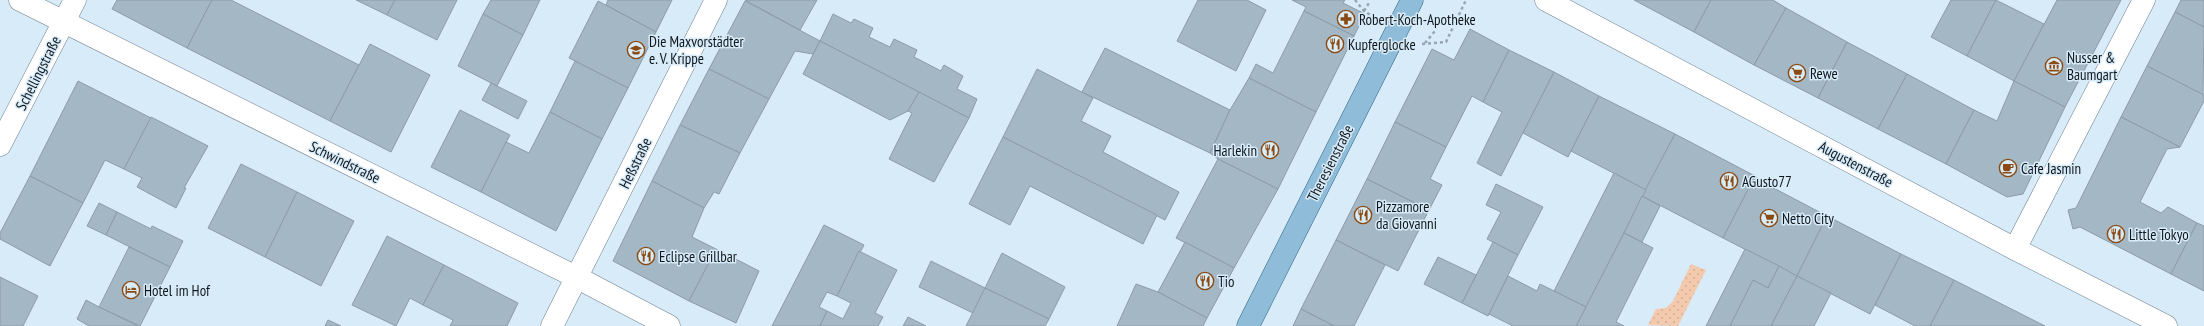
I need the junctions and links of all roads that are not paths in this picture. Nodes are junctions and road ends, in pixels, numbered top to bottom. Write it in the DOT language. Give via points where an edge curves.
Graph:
graph roads {
  1 [pos="20,0"];
  2 [pos="75,0"];
  3 [pos="716,0"];
  4 [pos="1412,0"];
  5 [pos="1546,0"];
  6 [pos="2144,0"];
  7 [pos="64,22"];
  8 [pos="0,146"];
  9 [pos="2015,249"];
  10 [pos="578,278"];
  11 [pos="552,326"];
  12 [pos="669,326"];
  13 [pos="1248,326"];
  14 [pos="2166,326"];
  1 -- 7 [label="street, Schwindstraße"];
  2 -- 7 [label="street, Schellingstraße"];
  3 -- 10 [label="street, Heßstraße"];
  4 -- 13 [label="main road, Theresienstraße"];
  5 -- 9 [label="street, Augustenstraße"];
  6 -- 9 [label="street"];
  7 -- 8 [label="street, Schellingstraße"];
  7 -- 10 [label="street, Schwindstraße"];
  9 -- 14 [label="street, Augustenstraße"];
  10 -- 11 [label="street, Heßstraße"];
  10 -- 12 [label="street, Schwindstraße"];
}
